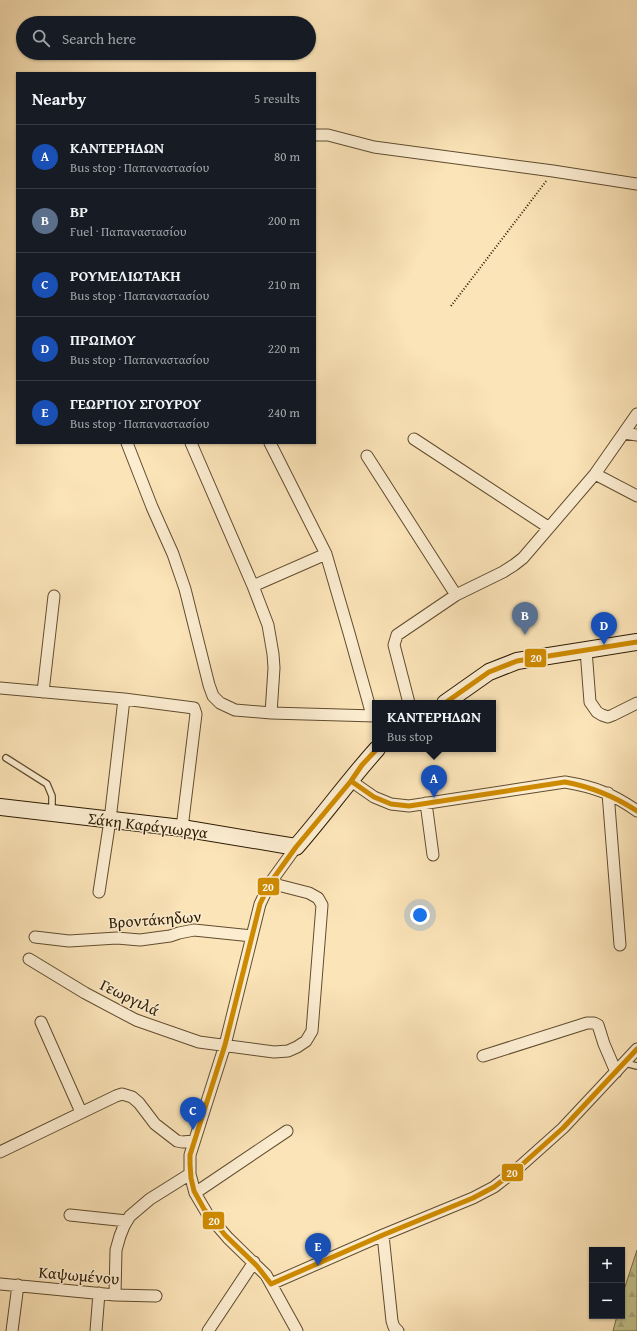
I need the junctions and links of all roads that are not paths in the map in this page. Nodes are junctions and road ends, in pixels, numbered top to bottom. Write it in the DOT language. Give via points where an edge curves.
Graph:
graph roads {
  1 [pos="316,135"];
  2 [pos="637,184"];
  3 [pos="637,414"];
  4 [pos="624,433"];
  5 [pos="637,435"];
  6 [pos="414,439"];
  7 [pos="127,444"];
  8 [pos="191,444"];
  9 [pos="271,444"];
  10 [pos="367,456"];
  11 [pos="595,474"];
  12 [pos="637,496"];
  13 [pos="548,527"];
  14 [pos="326,554"];
  15 [pos="253,586"];
  16 [pos="456,594"];
  17 [pos="54,596"];
  18 [pos="637,642"];
  19 [pos="586,650"];
  20 [pos="0,688"];
  21 [pos="43,692"];
  22 [pos="124,699"];
  23 [pos="408,700"];
  24 [pos="449,700"];
  25 [pos="637,703"];
  26 [pos="372,712"];
  27 [pos="271,713"];
  28 [pos="372,715"];
  29 [pos="374,752"];
  30 [pos="6,758"];
  31 [pos="351,781"];
  32 [pos="608,793"];
  33 [pos="426,803"];
  34 [pos="0,807"];
  35 [pos="637,811"];
  36 [pos="52,814"];
  37 [pos="110,820"];
  38 [pos="182,828"];
  39 [pos="296,847"];
  40 [pos="433,856"];
  41 [pos="270,883"];
  42 [pos="99,892"];
  43 [pos="252,936"];
  44 [pos="35,937"];
  45 [pos="620,945"];
  46 [pos="29,959"];
  47 [pos="41,1022"];
  48 [pos="225,1045"];
  49 [pos="637,1049"];
  50 [pos="483,1056"];
  51 [pos="625,1063"];
  52 [pos="637,1066"];
  53 [pos="616,1072"];
  54 [pos="81,1112"];
  55 [pos="287,1131"];
  56 [pos="194,1141"];
  57 [pos="0,1152"];
  58 [pos="190,1174"];
  59 [pos="195,1193"];
  60 [pos="70,1215"];
  61 [pos="127,1222"];
  62 [pos="383,1235"];
  63 [pos="254,1262"];
  64 [pos="0,1284"];
  65 [pos="271,1284"];
  66 [pos="18,1285"];
  67 [pos="98,1293"];
  68 [pos="115,1295"];
  69 [pos="156,1296"];
  70 [pos="12,1331"];
  71 [pos="96,1331"];
  72 [pos="208,1331"];
  73 [pos="297,1331"];
  74 [pos="398,1331"];
  1 -- 2 [label="street" via="328,135 374,147"];
  3 -- 4 [label="street"];
  4 -- 5 [label="street"];
  4 -- 11 [label="street"];
  6 -- 13 [label="street"];
  7 -- 27 [label="street" via="185,589 213,696 220,703 235,710"];
  8 -- 15 [label="street"];
  9 -- 14 [label="street"];
  10 -- 16 [label="street"];
  11 -- 12 [label="street"];
  11 -- 13 [label="street"];
  13 -- 16 [label="street" via="523,558 514,565"];
  14 -- 15 [label="street"];
  14 -- 26 [label="street"];
  15 -- 27 [label="street" via="268,626 273,654"];
  16 -- 23 [label="street" via="402,630 395,639 395,650"];
  17 -- 21 [label="street"];
  18 -- 19 [label="street"];
  19 -- 24 [label="street" via="532,658 502,666 489,672"];
  19 -- 25 [label="street" via="590,702 598,712 608,717"];
  20 -- 21 [label="street"];
  21 -- 22 [label="street"];
  22 -- 37 [label="street"];
  22 -- 38 [label="street" via="194,708 196,714"];
  27 -- 28 [label="street"];
  29 -- 31 [label="street"];
  30 -- 36 [label="lane" via="47,784 52,796"];
  31 -- 33 [label="street" via="374,797 391,804 409,806"];
  31 -- 39 [label="street"];
  32 -- 33 [label="street" via="586,785 565,782"];
  32 -- 35 [label="street"];
  32 -- 45 [label="street"];
  33 -- 40 [label="street"];
  34 -- 36 [label="street, Σάκη Καράγιωργα"];
  36 -- 37 [label="street, Σάκη Καράγιωργα"];
  37 -- 38 [label="street, Σάκη Καράγιωργα"];
  37 -- 42 [label="street"];
  38 -- 39 [label="street, Σάκη Καράγιωργα"];
  39 -- 41 [label="street"];
  41 -- 43 [label="street" via="260,904"];
  41 -- 48 [label="street, Γεωργιλά" via="309,893 318,898 322,905 312,1031 306,1040 288,1051 274,1052"];
  43 -- 44 [label="street, Βροντάκηδων" via="194,930 140,940 117,938 69,941"];
  43 -- 48 [label="street"];
  46 -- 48 [label="street, Γεωργιλά" via="136,1020 199,1042"];
  47 -- 54 [label="street"];
  48 -- 56 [label="street"];
  49 -- 51 [label="street"];
  50 -- 53 [label="street" via="594,1023 601,1031"];
  51 -- 52 [label="lane"];
  51 -- 53 [label="street"];
  53 -- 62 [label="street" via="563,1128 504,1180 473,1198"];
  54 -- 56 [label="street" via="122,1094 132,1097 155,1124 177,1141"];
  54 -- 57 [label="street"];
  55 -- 59 [label="street"];
  56 -- 58 [label="street" via="190,1155"];
  58 -- 59 [label="street"];
  58 -- 61 [label="street" via="150,1199 130,1216"];
  59 -- 63 [label="street" via="208,1215"];
  60 -- 61 [label="street"];
  61 -- 68 [label="street" via="116,1250"];
  62 -- 65 [label="street"];
  62 -- 74 [label="street" via="392,1321"];
  63 -- 65 [label="street"];
  63 -- 72 [label="street"];
  64 -- 66 [label="street, Καψωμένου"];
  65 -- 73 [label="street"];
  66 -- 67 [label="street, Καψωμένου"];
  66 -- 70 [label="street"];
  67 -- 68 [label="street, Καψωμένου"];
  67 -- 71 [label="street"];
  68 -- 69 [label="street, Καψωμένου"];
}
